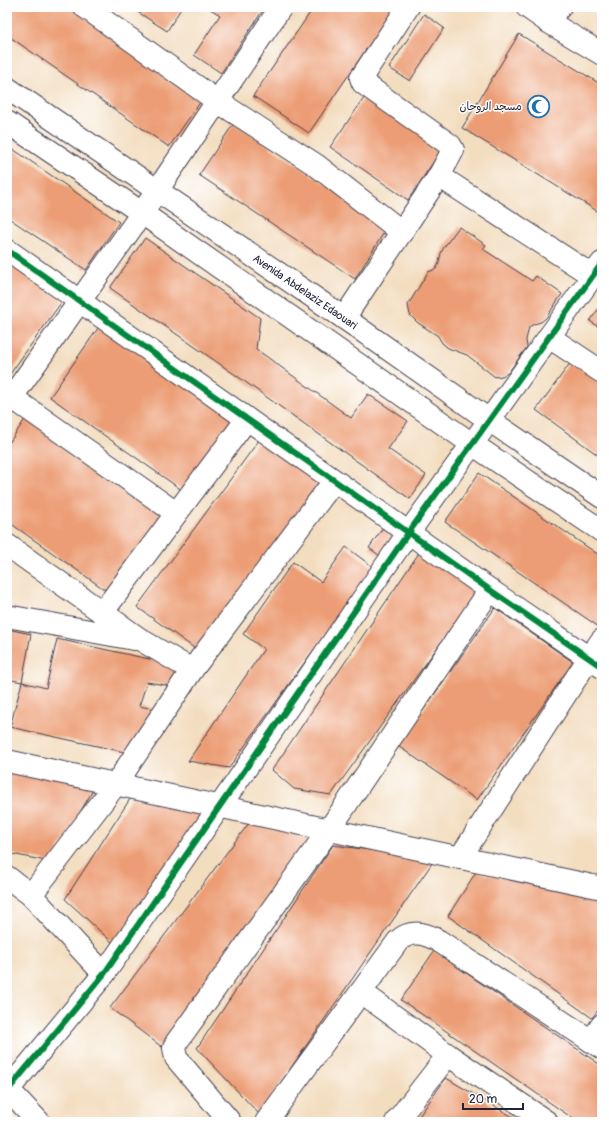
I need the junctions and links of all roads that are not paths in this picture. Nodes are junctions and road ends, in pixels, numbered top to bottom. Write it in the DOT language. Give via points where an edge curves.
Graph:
graph roads {
  1 [pos="85,7"];
  2 [pos="280,7"];
  3 [pos="408,7"];
  4 [pos="527,7"];
  5 [pos="553,14"];
  6 [pos="602,54"];
  7 [pos="7,88"];
  8 [pos="218,101"];
  9 [pos="7,122"];
  10 [pos="439,176"];
  11 [pos="157,190"];
  12 [pos="142,213"];
  13 [pos="402,232"];
  14 [pos="7,250"];
  15 [pos="597,269"];
  16 [pos="79,302"];
  17 [pos="344,318"];
  18 [pos="549,337"];
  19 [pos="602,372"];
  20 [pos="9,398"];
  21 [pos="247,419"];
  22 [pos="489,420"];
  23 [pos="472,444"];
  24 [pos="334,481"];
  25 [pos="602,497"];
  26 [pos="176,513"];
  27 [pos="602,531"];
  28 [pos="409,532"];
  29 [pos="7,545"];
  30 [pos="490,590"];
  31 [pos="102,613"];
  32 [pos="7,616"];
  33 [pos="141,640"];
  34 [pos="602,640"];
  35 [pos="595,662"];
  36 [pos="192,670"];
  37 [pos="7,761"];
  38 [pos="116,784"];
  39 [pos="219,806"];
  40 [pos="329,830"];
  41 [pos="460,858"];
  42 [pos="7,877"];
  43 [pos="602,888"];
  44 [pos="31,895"];
  45 [pos="104,974"];
  46 [pos="361,992"];
  47 [pos="598,1038"];
  48 [pos="448,1055"];
  49 [pos="8,1089"];
  50 [pos="540,1120"];
  51 [pos="39,1122"];
  52 [pos="230,1122"];
  53 [pos="266,1122"];
  54 [pos="396,1122"];
  1 -- 8 [label="street"];
  2 -- 8 [label="street"];
  3 -- 10 [label="street" via="361,78 363,83 452,147 452,154"];
  4 -- 5 [label="street"];
  5 -- 6 [label="street"];
  7 -- 11 [label="street, Avenida Abdelaziz Edaouari"];
  8 -- 11 [label="street"];
  8 -- 13 [label="street" via="316,165"];
  9 -- 12 [label="street"];
  10 -- 13 [label="street"];
  10 -- 15 [label="street"];
  11 -- 12 [label="street"];
  11 -- 17 [label="street, Avenida Abdelaziz Edaouari"];
  12 -- 16 [label="street"];
  12 -- 23 [label="street"];
  13 -- 17 [label="street"];
  14 -- 16 [label="street"];
  15 -- 18 [label="street"];
  16 -- 20 [label="street"];
  16 -- 21 [label="street"];
  17 -- 22 [label="street, Avenida Abdelaziz Edaouari"];
  18 -- 19 [label="street"];
  18 -- 22 [label="street"];
  20 -- 26 [label="street"];
  21 -- 24 [label="street"];
  21 -- 26 [label="street"];
  22 -- 23 [label="street"];
  22 -- 25 [label="street, Avenida Abdelaziz Edaouari"];
  23 -- 27 [label="street"];
  23 -- 28 [label="street"];
  24 -- 28 [label="street"];
  24 -- 36 [label="street"];
  26 -- 31 [label="street"];
  28 -- 30 [label="street"];
  28 -- 39 [label="street"];
  29 -- 31 [label="street"];
  30 -- 35 [label="street"];
  30 -- 40 [label="street"];
  31 -- 33 [label="street"];
  32 -- 33 [label="street"];
  33 -- 36 [label="street"];
  34 -- 35 [label="street"];
  35 -- 41 [label="street"];
  36 -- 38 [label="street"];
  37 -- 38 [label="street"];
  38 -- 39 [label="street"];
  38 -- 44 [label="street"];
  39 -- 40 [label="street"];
  39 -- 45 [label="street"];
  40 -- 41 [label="street"];
  40 -- 52 [label="street" via="176,1042 176,1058"];
  41 -- 43 [label="street"];
  42 -- 44 [label="street"];
  44 -- 45 [label="street"];
  45 -- 49 [label="street"];
  46 -- 47 [label="street" via="398,941 403,936 419,933 429,935"];
  46 -- 48 [label="street"];
  46 -- 53 [label="street"];
  48 -- 50 [label="street"];
  48 -- 54 [label="street"];
  49 -- 51 [label="street"];
}
